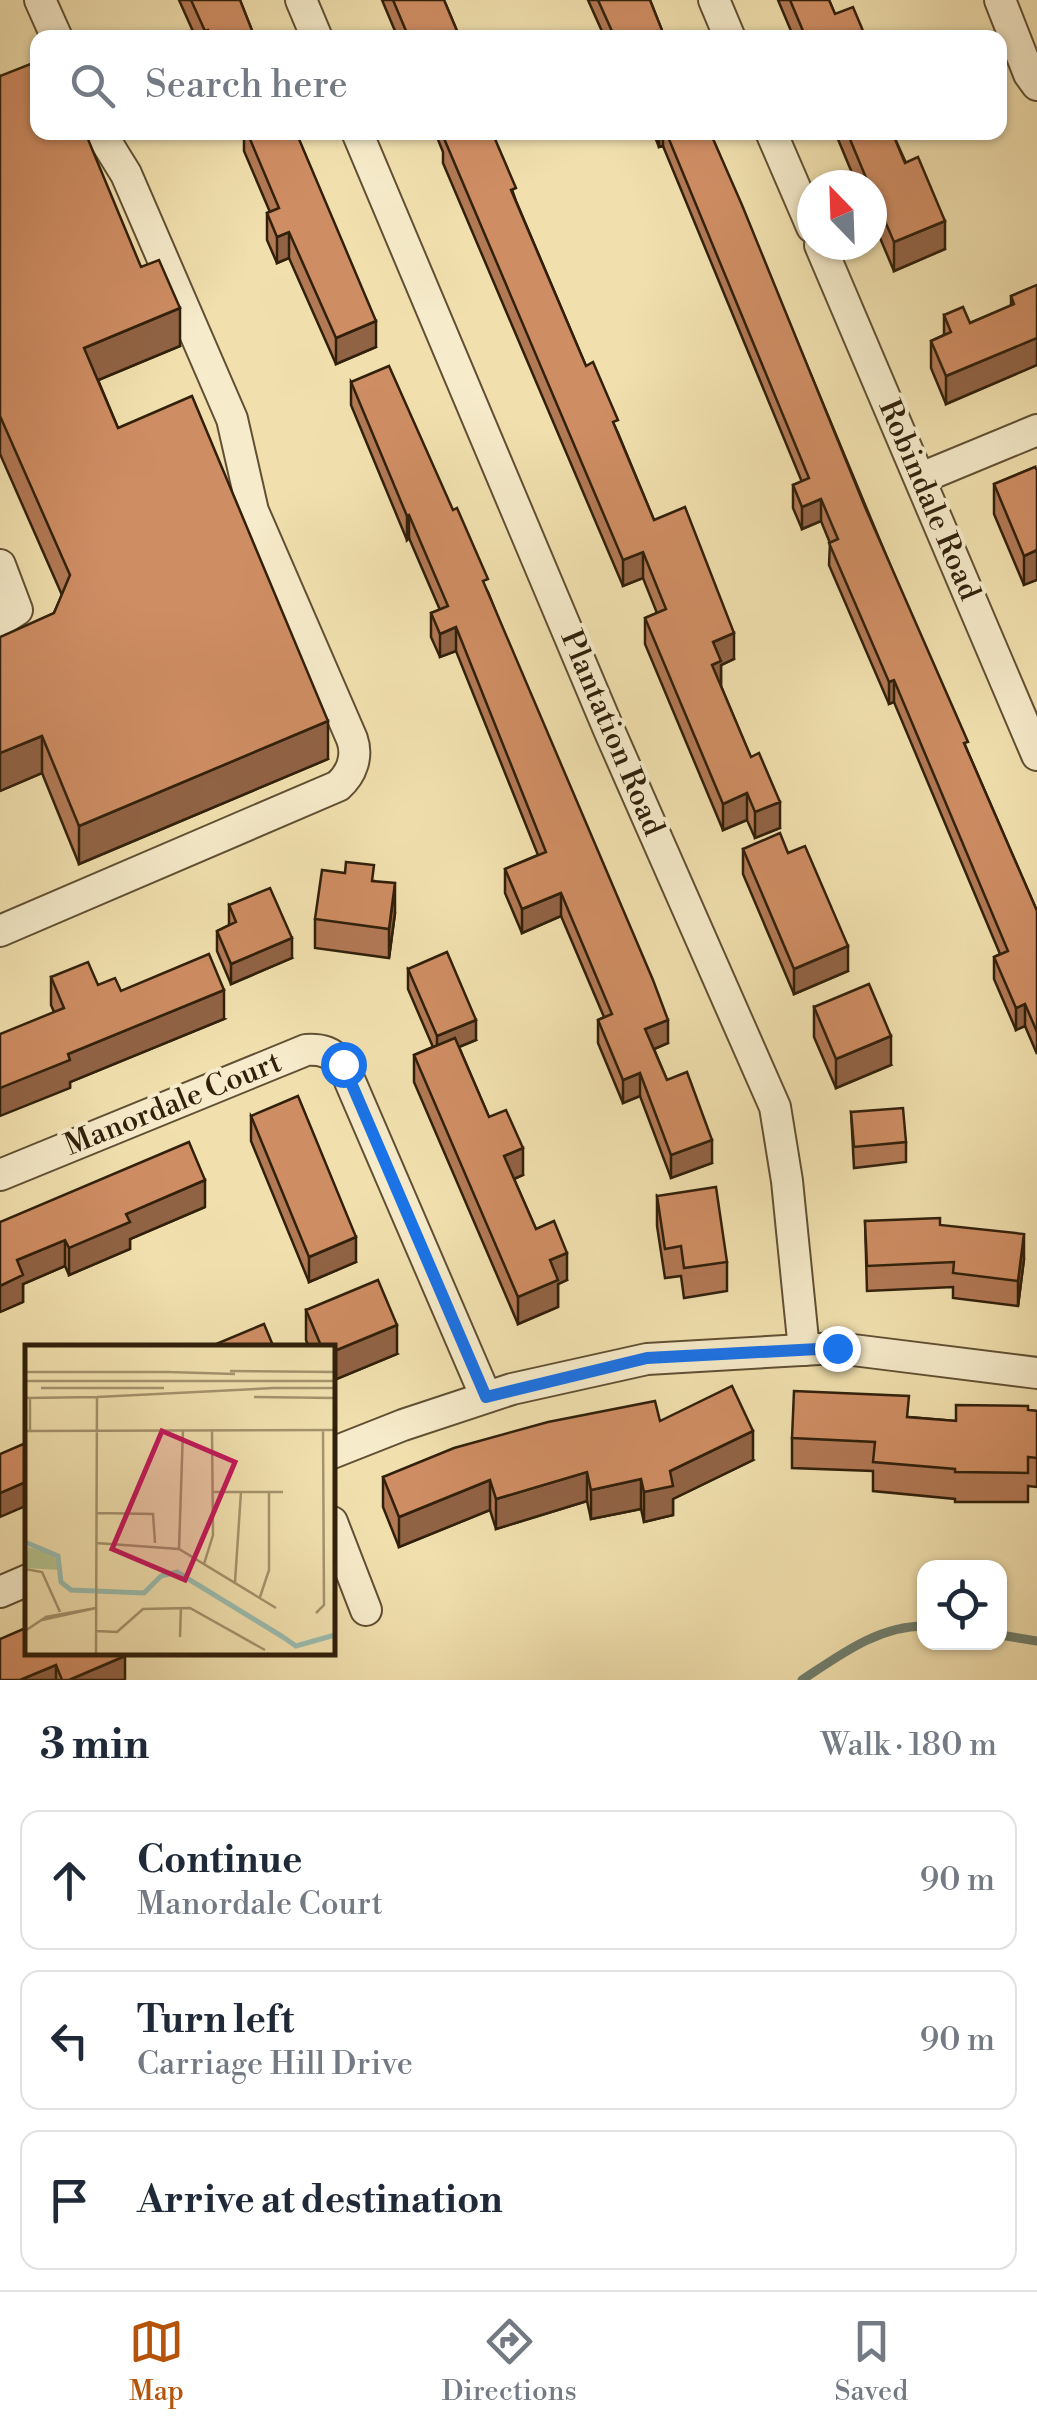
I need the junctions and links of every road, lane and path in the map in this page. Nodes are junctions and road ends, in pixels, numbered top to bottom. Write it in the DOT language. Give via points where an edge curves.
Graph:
graph roads {
  1 [pos="40,0"];
  2 [pos="301,0"];
  3 [pos="714,0"];
  4 [pos="1000,0"];
  5 [pos="53,30"];
  6 [pos="313,30"];
  7 [pos="727,30"];
  8 [pos="1037,85"];
  9 [pos="105,140"];
  10 [pos="360,140"];
  11 [pos="774,140"];
  12 [pos="797,193"];
  13 [pos="826,260"];
  14 [pos="1037,430"];
  15 [pos="920,478"];
  16 [pos="0,568"];
  17 [pos="0,621"];
  18 [pos="1037,755"];
  19 [pos="0,931"];
  20 [pos="0,1175"];
  21 [pos="804,1350"];
  22 [pos="1037,1372"];
  23 [pos="486,1397"];
  24 [pos="335,1453"];
  25 [pos="335,1530"];
  26 [pos="25,1581"];
  27 [pos="0,1592"];
  28 [pos="366,1610"];
  1 -- 5 [label="street"];
  2 -- 6 [label="street"];
  3 -- 7 [label="street"];
  4 -- 8 [label="street"];
  9 -- 19 [label="street" via="126,174 232,419 253,512 352,739 354,757 338,786"];
  10 -- 21 [label="street, Plantation Road" via="775,1106"];
  11 -- 12 [label="street"];
  13 -- 15 [label="street, Robindale Road"];
  14 -- 15 [label="street"];
  15 -- 18 [label="street, Robindale Road"];
  16 -- 17 [label="street" via="17,610"];
  20 -- 23 [label="street, Manordale Court" via="306,1050 335,1054"];
  21 -- 22 [label="street" via="837,1348"];
  21 -- 23 [label="street" via="647,1358"];
  23 -- 24 [label="street"];
  25 -- 28 [label="street"];
  26 -- 27 [label="street"];
}
